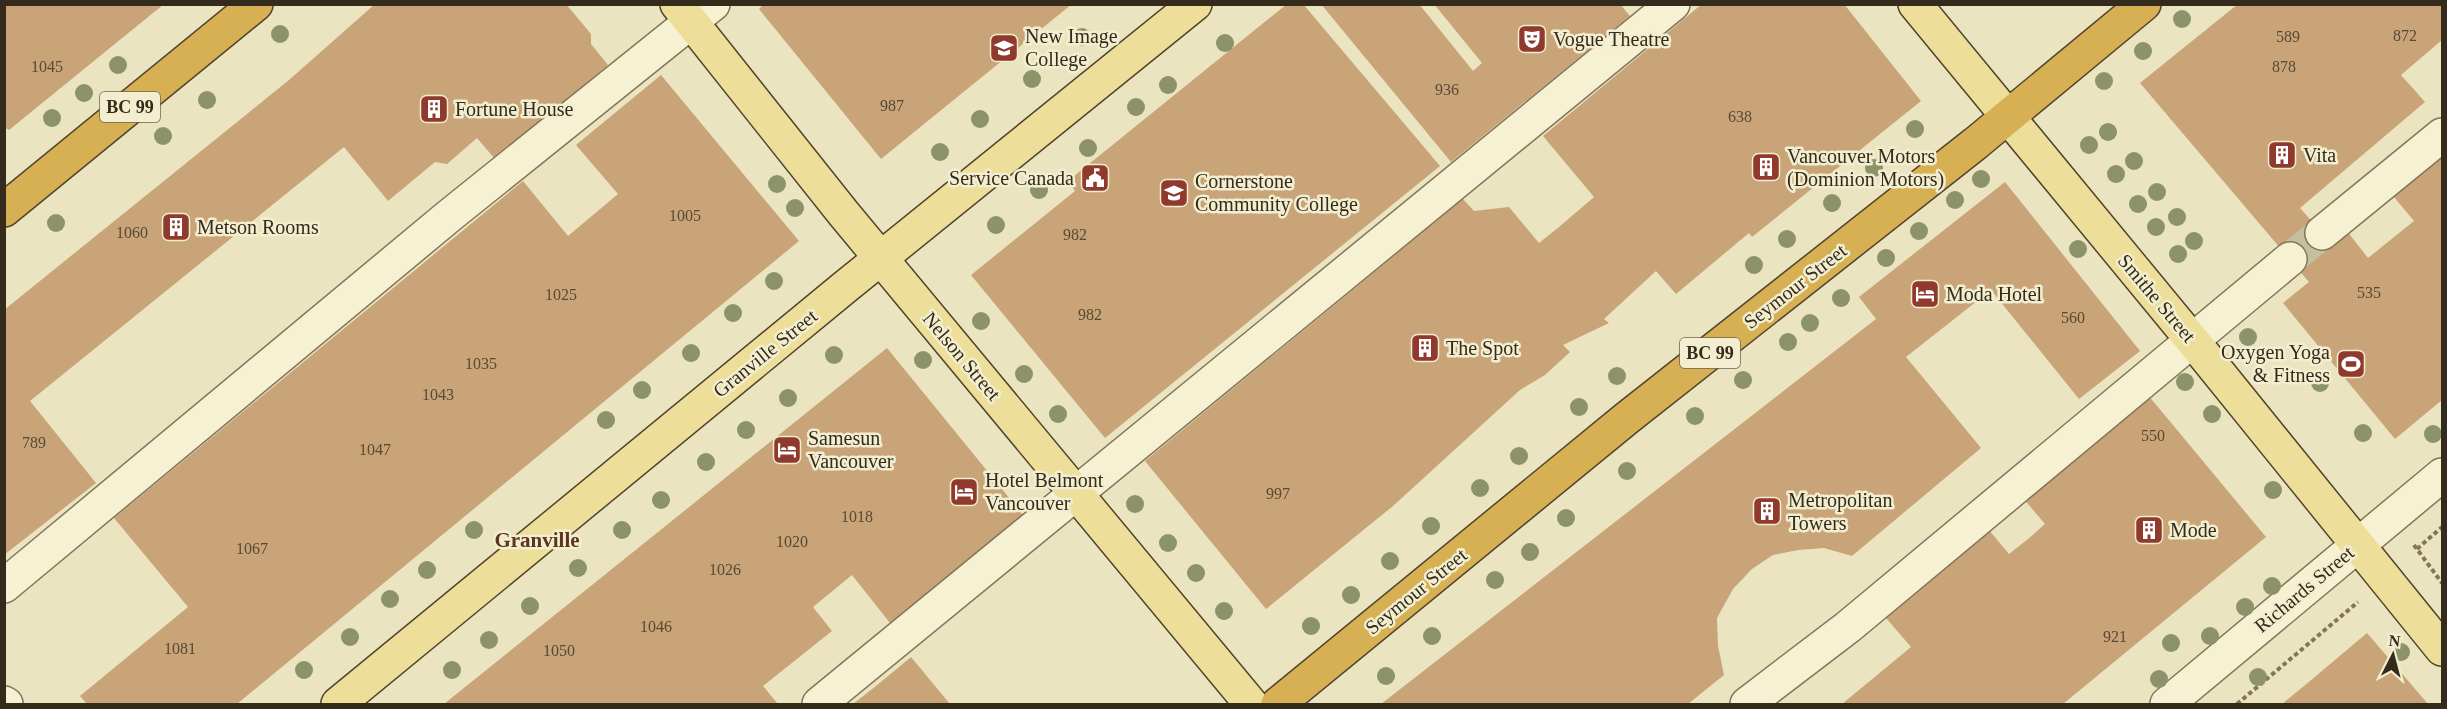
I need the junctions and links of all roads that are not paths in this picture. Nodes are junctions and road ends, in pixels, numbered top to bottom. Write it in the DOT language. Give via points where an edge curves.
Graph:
graph roads {
  1 [pos="1194,4"];
  2 [pos="1673,4"];
  3 [pos="1915,4"];
  4 [pos="2144,4"];
  5 [pos="237,10"];
  6 [pos="694,10"];
  7 [pos="2007,117"];
  8 [pos="2442,135"];
  9 [pos="4,210"];
  10 [pos="2322,233"];
  11 [pos="881,259"];
  12 [pos="2290,260"];
  13 [pos="2192,340"];
  14 [pos="2442,475"];
  15 [pos="1075,493"];
  16 [pos="2356,545"];
  17 [pos="4,585"];
  18 [pos="2442,650"];
  19 [pos="338,705"];
  20 [pos="819,705"];
  21 [pos="1251,705"];
  22 [pos="1278,705"];
  23 [pos="1747,705"];
  24 [pos="2167,705"];
  1 -- 11 [label="main road, Granville Street"];
  2 -- 15 [label="street"];
  3 -- 7 [label="main road, Smithe Street"];
  4 -- 7 [label="highway, Seymour Street / BC 99"];
  5 -- 9 [label="highway, BC 99"];
  6 -- 11 [label="main road, Nelson Street"];
  6 -- 17 [label="street"];
  7 -- 13 [label="main road, Smithe Street"];
  7 -- 22 [label="highway, Seymour Street / BC 99" via="1627,418"];
  8 -- 10 [label="street"];
  11 -- 15 [label="main road, Nelson Street"];
  11 -- 19 [label="main road, Granville Street"];
  12 -- 13 [label="street"];
  13 -- 16 [label="main road, Smithe Street"];
  13 -- 23 [label="street" via="1848,627"];
  14 -- 16 [label="street, Richards Street"];
  15 -- 20 [label="street"];
  15 -- 21 [label="main road, Nelson Street"];
  16 -- 18 [label="main road, Smithe Street"];
  16 -- 24 [label="street, Richards Street"];
}
